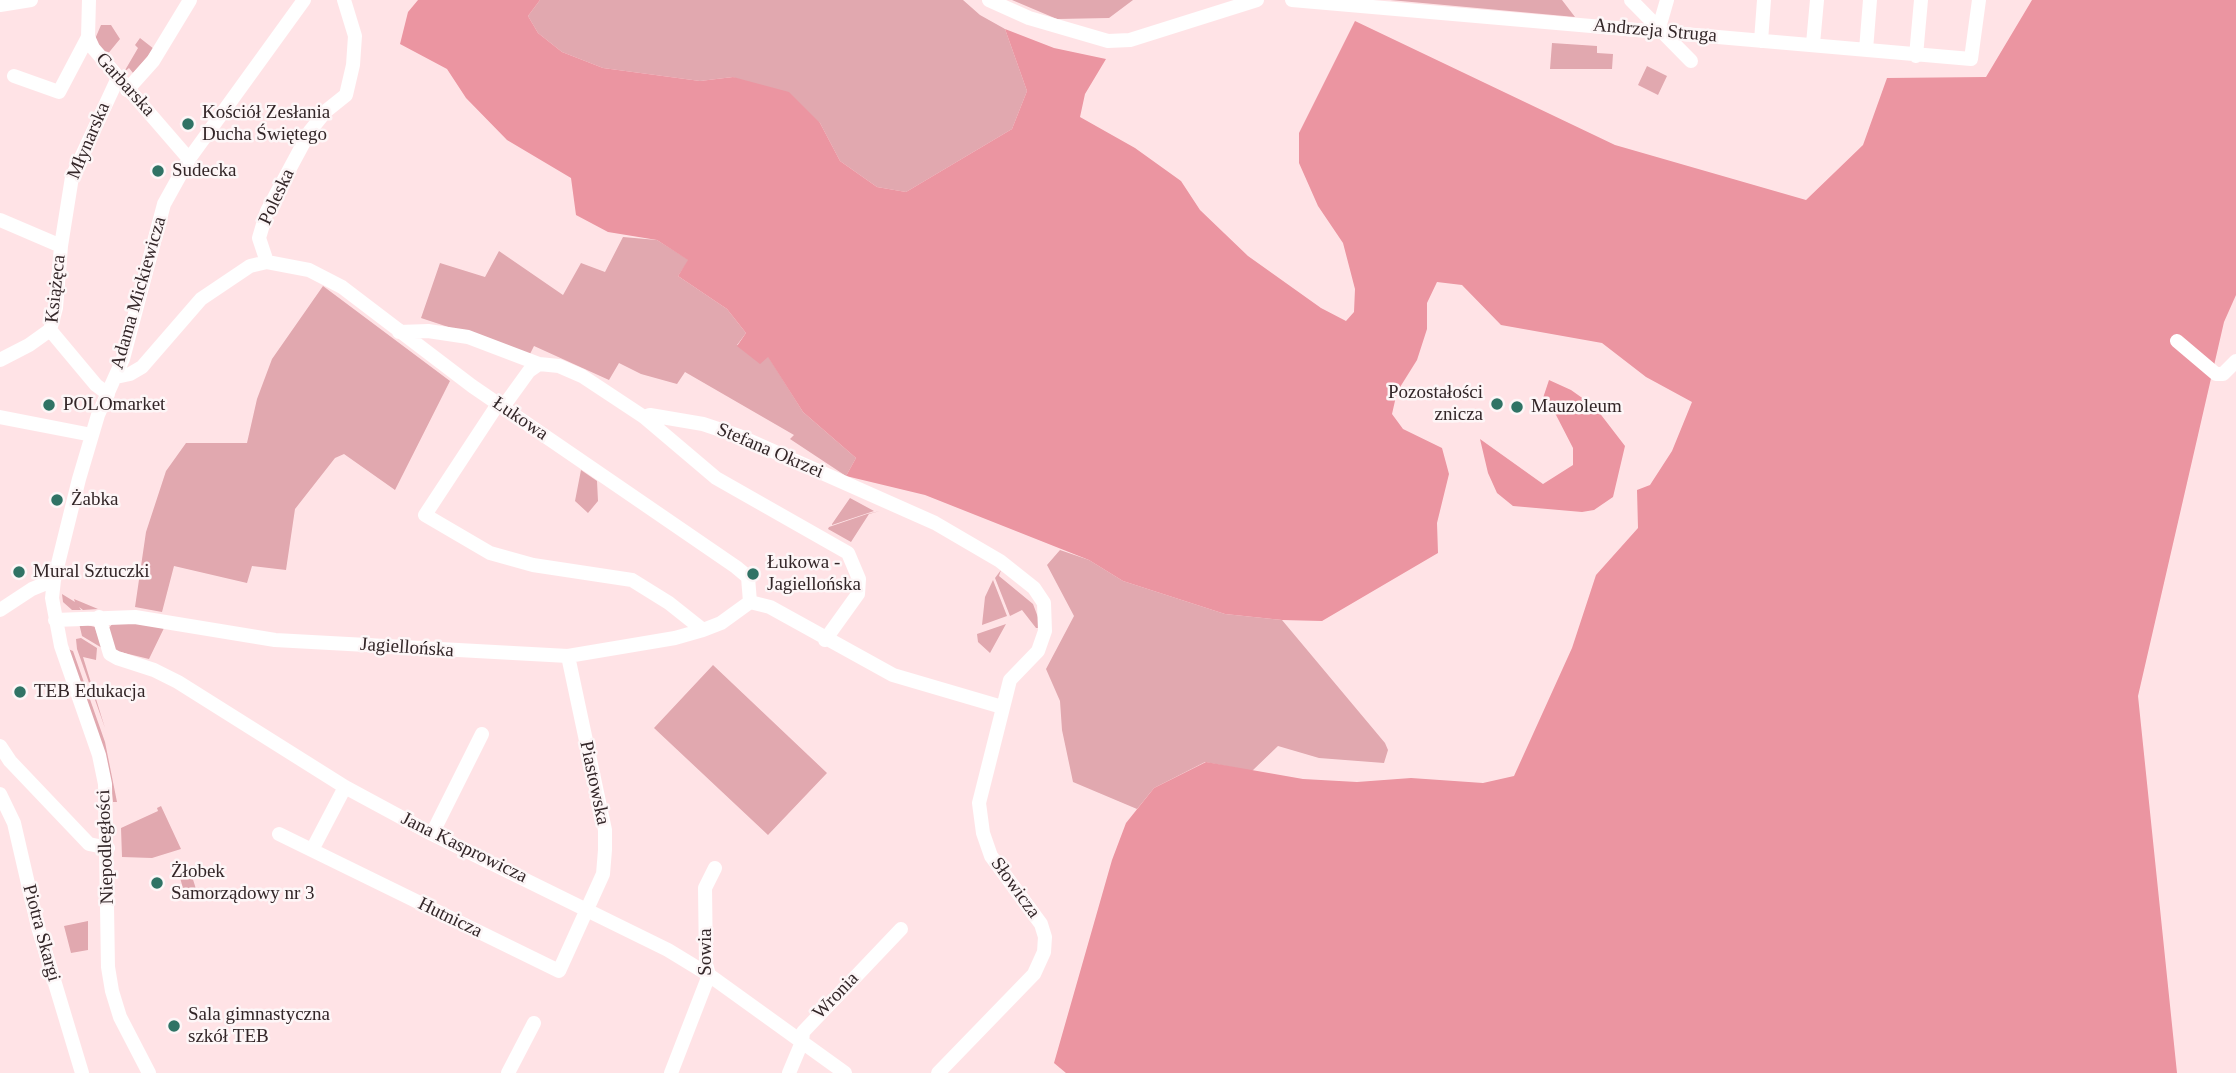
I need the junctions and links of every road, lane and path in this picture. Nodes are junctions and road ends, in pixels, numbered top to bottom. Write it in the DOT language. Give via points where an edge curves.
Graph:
graph roads {
  1 [pos="31,0"];
  2 [pos="89,0"];
  3 [pos="190,0"];
  4 [pos="304,0"];
  5 [pos="344,0"];
  6 [pos="989,0"];
  7 [pos="1256,0"];
  8 [pos="1292,0"];
  9 [pos="1631,0"];
  10 [pos="1667,0"];
  11 [pos="1764,0"];
  12 [pos="1817,0"];
  13 [pos="1870,0"];
  14 [pos="1921,0"];
  15 [pos="1979,0"];
  16 [pos="0,5"];
  17 [pos="1658,31"];
  18 [pos="88,37"];
  19 [pos="1760,41"];
  20 [pos="1814,44"];
  21 [pos="1866,50"];
  22 [pos="1916,55"];
  23 [pos="1691,61"];
  24 [pos="14,76"];
  25 [pos="122,85"];
  26 [pos="189,159"];
  27 [pos="0,220"];
  28 [pos="61,246"];
  29 [pos="267,262"];
  30 [pos="50,330"];
  31 [pos="399,331"];
  32 [pos="2177,341"];
  33 [pos="0,360"];
  34 [pos="2236,361"];
  35 [pos="539,364"];
  36 [pos="116,377"];
  37 [pos="108,394"];
  38 [pos="500,405"];
  39 [pos="0,417"];
  40 [pos="644,417"];
  41 [pos="92,435"];
  42 [pos="54,580"];
  43 [pos="750,602"];
  44 [pos="0,610"];
  45 [pos="99,617"];
  46 [pos="55,620"];
  47 [pos="703,630"];
  48 [pos="825,640"];
  49 [pos="568,656"];
  50 [pos="1002,707"];
  51 [pos="482,734"];
  52 [pos="0,746"];
  53 [pos="5,764"];
  54 [pos="345,787"];
  55 [pos="0,794"];
  56 [pos="279,834"];
  57 [pos="432,834"];
  58 [pos="89,844"];
  59 [pos="108,848"];
  60 [pos="312,850"];
  61 [pos="715,868"];
  62 [pos="108,872"];
  63 [pos="589,909"];
  64 [pos="901,929"];
  65 [pos="709,975"];
  66 [pos="534,1023"];
  67 [pos="802,1042"];
  68 [pos="82,1073"];
  69 [pos="149,1073"];
  70 [pos="508,1073"];
  71 [pos="671,1073"];
  72 [pos="789,1073"];
  73 [pos="845,1073"];
  74 [pos="938,1073"];
  1 -- 16 [label="street"];
  2 -- 18 [label="street, Garbarska"];
  3 -- 25 [label="street, Młynarska" via="153,61"];
  4 -- 26 [label="street, Adama Mickiewicza"];
  5 -- 29 [label="street, Poleska" via="355,36 346,95 310,131 267,211 259,238"];
  6 -- 7 [label="street" via="1029,19 1108,41 1138,38"];
  8 -- 17 [label="street, Andrzeja Struga"];
  9 -- 17 [label="street"];
  10 -- 17 [label="street"];
  11 -- 19 [label="street"];
  12 -- 20 [label="street"];
  13 -- 21 [label="street"];
  14 -- 22 [label="street"];
  15 -- 22 [label="street, Andrzeja Struga" via="1971,59"];
  17 -- 19 [label="street, Andrzeja Struga"];
  17 -- 23 [label="street"];
  18 -- 24 [label="street" via="59,92"];
  18 -- 25 [label="street, Garbarska"];
  19 -- 20 [label="street, Andrzeja Struga"];
  20 -- 21 [label="street, Andrzeja Struga"];
  21 -- 22 [label="street, Andrzeja Struga"];
  25 -- 26 [label="street, Garbarska"];
  25 -- 28 [label="street, Młynarska" via="72,177"];
  26 -- 36 [label="street, Adama Mickiewicza" via="164,204"];
  27 -- 28 [label="street"];
  28 -- 30 [label="street, Książęca"];
  29 -- 31 [label="street, Łukowa" via="309,270 342,287"];
  29 -- 36 [label="street" via="250,266 201,299 142,366"];
  30 -- 33 [label="street"];
  30 -- 37 [label="street, Książęca"];
  31 -- 35 [label="street" via="468,337"];
  31 -- 38 [label="street, Łukowa"];
  32 -- 34 [label="street" via="2216,374 2223,374"];
  35 -- 38 [label="street"];
  35 -- 40 [label="street" via="582,376"];
  36 -- 37 [label="street, Adama Mickiewicza"];
  37 -- 41 [label="street, Adama Mickiewicza"];
  38 -- 43 [label="street, Łukowa" via="736,567 748,577"];
  38 -- 47 [label="street" via="425,515 490,553 533,565 632,580"];
  39 -- 41 [label="street"];
  40 -- 48 [label="street, Stefana Okrzei" via="716,478 848,553 859,579 858,594"];
  40 -- 50 [label="street, Stefana Okrzei" via="704,424 739,436 977,545 1034,588 1044,603 1046,622 1038,651 1010,680"];
  41 -- 42 [label="street, Adama Mickiewicza"];
  42 -- 44 [label="street"];
  42 -- 46 [label="street, Adama Mickiewicza"];
  43 -- 47 [label="street, Jagiellońska" via="721,624"];
  43 -- 48 [label="street" via="770,607"];
  45 -- 46 [label="street, Jagiellońska"];
  45 -- 49 [label="street, Jagiellońska" via="135,617 275,640"];
  45 -- 54 [label="street, Jana Kasprowicza" via="110,654 178,682"];
  46 -- 59 [label="street, Niepodległości" via="103,774"];
  47 -- 49 [label="street, Jagiellońska"];
  48 -- 50 [label="street" via="893,675"];
  49 -- 63 [label="street, Piastowska" via="605,830 603,874"];
  50 -- 74 [label="street, Słowicza" via="979,803 983,833 991,856 1041,924 1044,952 1034,974"];
  51 -- 57 [label="street"];
  52 -- 53 [label="street"];
  53 -- 58 [label="street"];
  54 -- 57 [label="street, Jana Kasprowicza"];
  54 -- 60 [label="street"];
  55 -- 68 [label="street, Piotra Skargi" via="14,823 38,928"];
  56 -- 60 [label="street, Hutnicza"];
  57 -- 63 [label="street, Jana Kasprowicza"];
  58 -- 59 [label="street"];
  58 -- 62 [label="street"];
  59 -- 62 [label="street, Niepodległości"];
  60 -- 63 [label="street, Hutnicza" via="559,971"];
  61 -- 65 [label="street, Sowia" via="705,888"];
  62 -- 69 [label="street, Niepodległości" via="112,991"];
  63 -- 65 [label="street, Jana Kasprowicza"];
  64 -- 67 [label="street, Wronia" via="803,1032"];
  65 -- 67 [label="street, Jana Kasprowicza"];
  65 -- 71 [label="street, Sowia"];
  66 -- 70 [label="street"];
  67 -- 72 [label="street, Wronia"];
  67 -- 73 [label="street, Jana Kasprowicza"];
}
